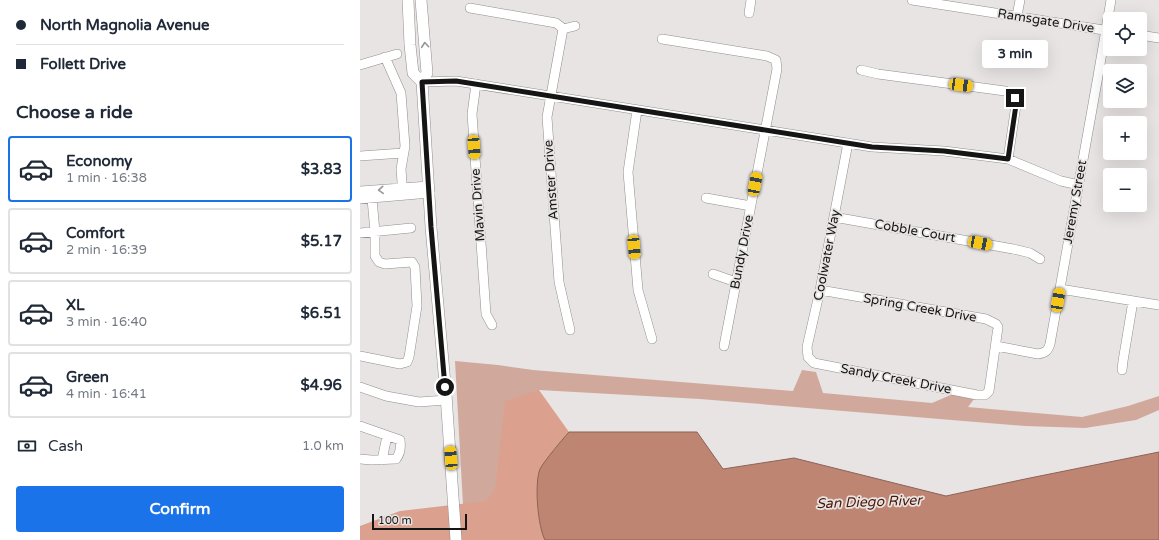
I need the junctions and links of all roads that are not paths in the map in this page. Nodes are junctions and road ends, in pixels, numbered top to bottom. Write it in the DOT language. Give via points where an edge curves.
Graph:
graph roads {
  1 [pos="408,0"];
  2 [pos="751,0"];
  3 [pos="912,0"];
  4 [pos="1020,0"];
  5 [pos="1110,0"];
  6 [pos="420,2"];
  7 [pos="935,2"];
  8 [pos="470,8"];
  9 [pos="1109,12"];
  10 [pos="749,13"];
  11 [pos="1017,16"];
  12 [pos="575,26"];
  13 [pos="562,29"];
  14 [pos="1103,29"];
  15 [pos="1147,36"];
  16 [pos="1159,38"];
  17 [pos="662,39"];
  18 [pos="398,54"];
  19 [pos="1103,56"];
  20 [pos="385,58"];
  21 [pos="360,65"];
  22 [pos="861,70"];
  23 [pos="422,82"];
  24 [pos="476,84"];
  25 [pos="551,95"];
  26 [pos="637,110"];
  27 [pos="766,130"];
  28 [pos="848,143"];
  29 [pos="403,153"];
  30 [pos="360,156"];
  31 [pos="1008,159"];
  32 [pos="1079,185"];
  33 [pos="430,189"];
  34 [pos="360,191"];
  35 [pos="403,192"];
  36 [pos="372,198"];
  37 [pos="706,198"];
  38 [pos="360,199"];
  39 [pos="751,206"];
  40 [pos="834,217"];
  41 [pos="411,228"];
  42 [pos="375,232"];
  43 [pos="360,233"];
  44 [pos="1040,260"];
  45 [pos="712,274"];
  46 [pos="736,282"];
  47 [pos="1060,289"];
  48 [pos="820,290"];
  49 [pos="1133,301"];
  50 [pos="1159,305"];
  51 [pos="492,325"];
  52 [pos="570,330"];
  53 [pos="652,339"];
  54 [pos="724,346"];
  55 [pos="996,346"];
  56 [pos="360,356"];
  57 [pos="814,363"];
  58 [pos="1122,370"];
  59 [pos="360,387"];
  60 [pos="446,400"];
  61 [pos="360,426"];
  62 [pos="387,436"];
  63 [pos="360,459"];
  64 [pos="382,460"];
  65 [pos="456,540"];
  1 -- 23 [label="main road" via="413,72"];
  2 -- 10 [label="street"];
  3 -- 7 [label="street, Ramsgate Drive"];
  4 -- 11 [label="street"];
  5 -- 9 [label="street, Jeremy Street"];
  23 -- 6 [label="main road, one-way" via="427,74"];
  7 -- 11 [label="street, Ramsgate Drive"];
  8 -- 13 [label="street" via="556,23"];
  11 -- 14 [label="street, Ramsgate Drive"];
  12 -- 13 [label="street"];
  13 -- 25 [label="street, Amster Drive"];
  15 -- 16 [label="street"];
  17 -- 27 [label="street, Bundy Drive" via="767,56 776,60 777,69"];
  18 -- 20 [label="street"];
  19 -- 32 [label="street, Jeremy Street"];
  20 -- 21 [label="street"];
  20 -- 29 [label="street" via="401,93 405,146"];
  22 -- 31 [label="street" via="1010,93 1015,98 1016,105"];
  23 -- 24 [label="street" via="456,81"];
  23 -- 33 [label="main road"];
  24 -- 25 [label="street"];
  24 -- 51 [label="street, Mavin Drive" via="472,114 486,314"];
  25 -- 26 [label="street"];
  25 -- 52 [label="street, Amster Drive" via="547,117 559,282"];
  26 -- 27 [label="street"];
  26 -- 53 [label="street" via="628,172 638,290"];
  27 -- 28 [label="street"];
  27 -- 39 [label="street, Bundy Drive"];
  28 -- 31 [label="street"];
  28 -- 40 [label="street, Coolwater Way"];
  29 -- 30 [label="street"];
  29 -- 35 [label="street"];
  31 -- 32 [label="street" via="1061,181"];
  32 -- 47 [label="street, Jeremy Street"];
  33 -- 35 [label="street"];
  33 -- 60 [label="main road"];
  35 -- 34 [label="street, one-way"];
  35 -- 36 [label="street"];
  36 -- 38 [label="street"];
  36 -- 42 [label="street"];
  37 -- 39 [label="street"];
  39 -- 46 [label="street, Bundy Drive"];
  40 -- 44 [label="street, Cobble Court" via="1013,249 1030,253"];
  40 -- 48 [label="street, Coolwater Way"];
  41 -- 42 [label="street"];
  42 -- 43 [label="street"];
  42 -- 56 [label="street" via="375,256 379,262 412,262 415,267 417,306 407,362 400,364"];
  45 -- 46 [label="street"];
  46 -- 54 [label="street, Bundy Drive"];
  47 -- 49 [label="street"];
  47 -- 55 [label="street, Jeremy Street" via="1051,338 1044,353"];
  48 -- 55 [label="street, Spring Creek Drive" via="986,319 998,327"];
  48 -- 57 [label="street, Coolwater Way" via="808,347 808,357"];
  49 -- 50 [label="street"];
  49 -- 58 [label="street"];
  55 -- 57 [label="street, Sandy Creek Drive" via="989,391 977,395"];
  59 -- 60 [label="street" via="386,396 419,402"];
  60 -- 65 [label="main road"];
  61 -- 62 [label="street"];
  62 -- 64 [label="street"];
  62 -- 64 [label="street" via="400,440 399,455 396,459"];
  63 -- 64 [label="street"];
}
